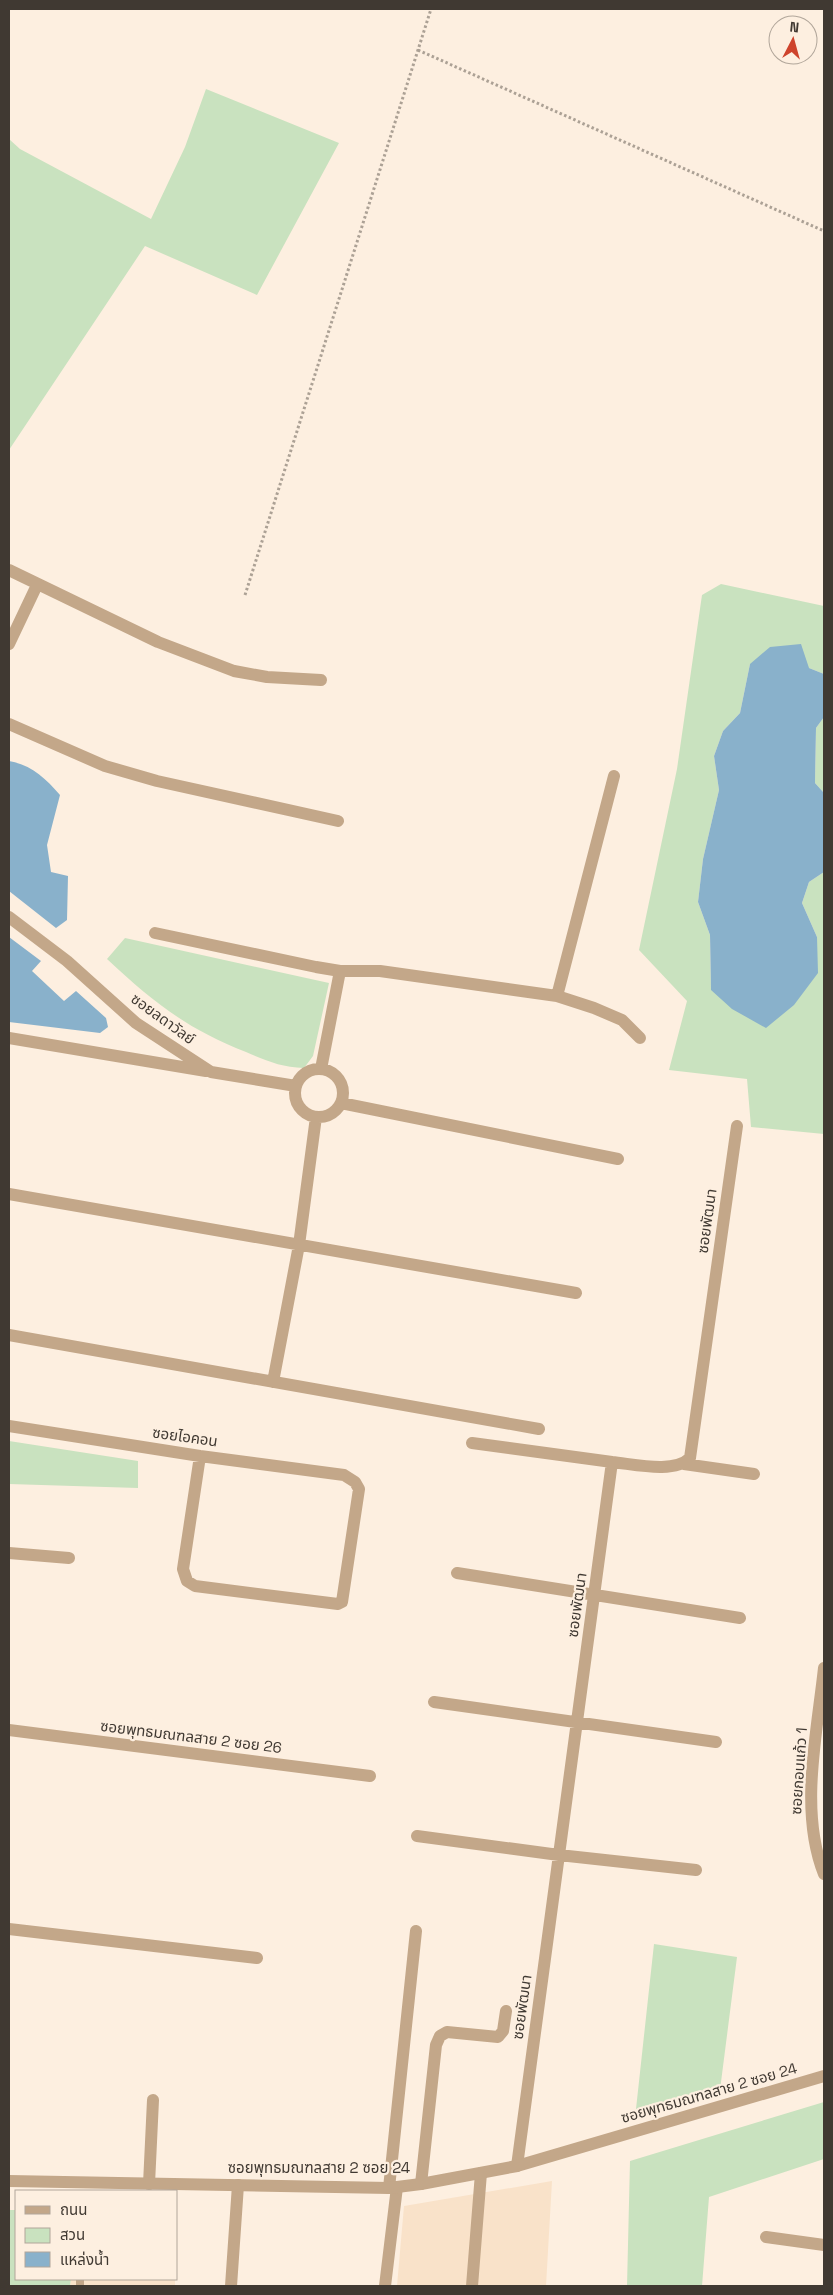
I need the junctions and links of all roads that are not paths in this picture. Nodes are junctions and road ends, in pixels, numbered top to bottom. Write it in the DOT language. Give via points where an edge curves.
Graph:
graph roads {
  1 [pos="9,570"];
  2 [pos="36,585"];
  3 [pos="9,644"];
  4 [pos="321,680"];
  5 [pos="9,724"];
  6 [pos="614,776"];
  7 [pos="338,821"];
  8 [pos="9,917"];
  9 [pos="155,933"];
  10 [pos="340,971"];
  11 [pos="557,996"];
  12 [pos="9,1038"];
  13 [pos="640,1038"];
  14 [pos="321,1069"];
  15 [pos="211,1072"];
  16 [pos="296,1086"];
  17 [pos="341,1104"];
  18 [pos="316,1117"];
  19 [pos="737,1126"];
  20 [pos="618,1159"];
  21 [pos="9,1194"];
  22 [pos="300,1245"];
  23 [pos="576,1293"];
  24 [pos="9,1336"];
  25 [pos="273,1382"];
  26 [pos="9,1426"];
  27 [pos="539,1429"];
  28 [pos="472,1443"];
  29 [pos="200,1456"];
  30 [pos="612,1462"];
  31 [pos="684,1464"];
  32 [pos="754,1474"];
  33 [pos="9,1553"];
  34 [pos="69,1558"];
  35 [pos="457,1573"];
  36 [pos="594,1594"];
  37 [pos="740,1618"];
  38 [pos="824,1668"];
  39 [pos="823,1695"];
  40 [pos="434,1702"];
  41 [pos="577,1721"];
  42 [pos="9,1730"];
  43 [pos="716,1742"];
  44 [pos="370,1776"];
  45 [pos="417,1836"];
  46 [pos="820,1852"];
  47 [pos="559,1855"];
  48 [pos="696,1870"];
  49 [pos="824,1874"];
  50 [pos="9,1929"];
  51 [pos="416,1931"];
  52 [pos="257,1958"];
  53 [pos="506,2012"];
  54 [pos="824,2076"];
  55 [pos="153,2100"];
  56 [pos="518,2166"];
  57 [pos="481,2173"];
  58 [pos="9,2181"];
  59 [pos="149,2184"];
  60 [pos="421,2184"];
  61 [pos="238,2185"];
  62 [pos="85,2187"];
  63 [pos="393,2187"];
  64 [pos="170,2188"];
  65 [pos="766,2237"];
  66 [pos="824,2246"];
  67 [pos="231,2286"];
  68 [pos="385,2286"];
  69 [pos="472,2286"];
  1 -- 2 [label="street"];
  2 -- 3 [label="street"];
  2 -- 4 [label="street" via="158,642 234,671 267,677"];
  5 -- 7 [label="street" via="105,766"];
  6 -- 11 [label="street"];
  8 -- 15 [label="street, ซอยลดาวัลย์" via="67,961 136,1023"];
  9 -- 10 [label="street"];
  10 -- 11 [label="street" via="380,971"];
  10 -- 14 [label="street"];
  11 -- 13 [label="street" via="622,1020"];
  12 -- 15 [label="street"];
  14 -- 16 [label="street" via="309,1071"];
  14 -- 17 [label="street" via="338,1079 343,1096"];
  15 -- 16 [label="street, ซอยลดาวัลย์"];
  16 -- 18 [label="street" via="297,1102 302,1110"];
  17 -- 18 [label="street" via="328,1115"];
  17 -- 20 [label="street"];
  18 -- 22 [label="street"];
  19 -- 31 [label="street, ซอยพัฒนา" via="690,1458"];
  21 -- 22 [label="street"];
  22 -- 23 [label="street"];
  22 -- 25 [label="street"];
  24 -- 25 [label="street"];
  25 -- 27 [label="street"];
  26 -- 29 [label="street, ซอยไอคอน"];
  28 -- 30 [label="street"];
  29 -- 29 [label="street, ซอยไอคอน" via="344,1475 355,1482 359,1489 342,1602 195,1586 187,1581 183,1569"];
  30 -- 31 [label="street" via="673,1468"];
  30 -- 36 [label="street, ซอยพัฒนา"];
  31 -- 32 [label="street"];
  33 -- 34 [label="street"];
  35 -- 36 [label="street"];
  36 -- 37 [label="street"];
  36 -- 41 [label="street, ซอยพัฒนา"];
  38 -- 39 [label="street, ซอยกอบแก้ว 1"];
  39 -- 46 [label="street, ซอยกอบแก้ว 1" via="810,1810"];
  40 -- 41 [label="street"];
  41 -- 43 [label="street"];
  41 -- 47 [label="street, ซอยพัฒนา"];
  42 -- 44 [label="street, ซอยพุทธมณฑลสาย 2 ซอย 26"];
  45 -- 47 [label="street"];
  46 -- 49 [label="street, ซอยกอบแก้ว 1"];
  47 -- 48 [label="street"];
  47 -- 56 [label="street, ซอยพัฒนา"];
  50 -- 52 [label="street"];
  51 -- 63 [label="street"];
  53 -- 60 [label="street" via="503,2031 498,2038 447,2032 440,2036 436,2045"];
  54 -- 56 [label="street, ซอยพุทธมณฑลสาย 2 ซอย 24"];
  55 -- 59 [label="street"];
  56 -- 57 [label="street, ซอยพุทธมณฑลสาย 2 ซอย 24"];
  57 -- 60 [label="street, ซอยพุทธมณฑลสาย 2 ซอย 24"];
  57 -- 69 [label="street"];
  58 -- 62 [label="street, ซอยพุทธมณฑลสาย 2 ซอย 24"];
  59 -- 62 [label="street, ซอยพุทธมณฑลสาย 2 ซอย 24"];
  59 -- 64 [label="street, ซอยพุทธมณฑลสาย 2 ซอย 24"];
  60 -- 63 [label="street, ซอยพุทธมณฑลสาย 2 ซอย 24"];
  61 -- 63 [label="street, ซอยพุทธมณฑลสาย 2 ซอย 24"];
  61 -- 64 [label="street, ซอยพุทธมณฑลสาย 2 ซอย 24"];
  61 -- 67 [label="street"];
  63 -- 68 [label="street"];
  65 -- 66 [label="street"];
}
